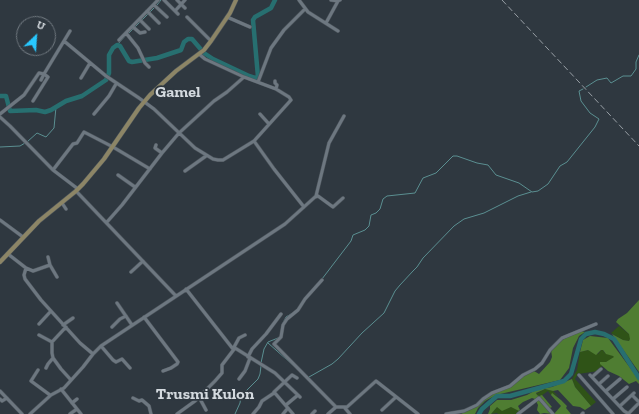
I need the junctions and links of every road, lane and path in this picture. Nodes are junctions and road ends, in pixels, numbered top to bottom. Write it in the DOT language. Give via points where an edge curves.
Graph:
graph roads {
  1 [pos="158,0"];
  2 [pos="164,0"];
  3 [pos="176,0"];
  4 [pos="185,0"];
  5 [pos="236,0"];
  6 [pos="299,0"];
  7 [pos="331,0"];
  8 [pos="339,1"];
  9 [pos="181,4"];
  10 [pos="155,6"];
  11 [pos="185,8"];
  12 [pos="305,10"];
  13 [pos="148,12"];
  14 [pos="167,17"];
  15 [pos="187,17"];
  16 [pos="227,17"];
  17 [pos="141,21"];
  18 [pos="159,23"];
  19 [pos="326,23"];
  20 [pos="250,27"];
  21 [pos="134,28"];
  22 [pos="149,29"];
  23 [pos="70,31"];
  24 [pos="338,31"];
  25 [pos="145,32"];
  26 [pos="127,34"];
  27 [pos="119,40"];
  28 [pos="64,41"];
  29 [pos="211,41"];
  30 [pos="201,52"];
  31 [pos="90,63"];
  32 [pos="149,67"];
  33 [pos="44,74"];
  34 [pos="244,77"];
  35 [pos="82,78"];
  36 [pos="41,80"];
  37 [pos="276,81"];
  38 [pos="258,82"];
  39 [pos="116,84"];
  40 [pos="276,89"];
  41 [pos="33,101"];
  42 [pos="144,101"];
  43 [pos="1,113"];
  44 [pos="94,114"];
  45 [pos="260,114"];
  46 [pos="344,116"];
  47 [pos="0,117"];
  48 [pos="269,124"];
  49 [pos="179,133"];
  50 [pos="254,141"];
  51 [pos="156,146"];
  52 [pos="113,147"];
  53 [pos="162,153"];
  54 [pos="206,156"];
  55 [pos="150,168"];
  56 [pos="53,170"];
  57 [pos="185,171"];
  58 [pos="118,175"];
  59 [pos="135,187"];
  60 [pos="77,190"];
  61 [pos="316,196"];
  62 [pos="343,198"];
  63 [pos="62,204"];
  64 [pos="304,207"];
  65 [pos="66,209"];
  66 [pos="0,220"];
  67 [pos="107,222"];
  68 [pos="23,237"];
  69 [pos="8,254"];
  70 [pos="48,257"];
  71 [pos="143,261"];
  72 [pos="0,262"];
  73 [pos="50,265"];
  74 [pos="26,268"];
  75 [pos="132,272"];
  76 [pos="57,277"];
  77 [pos="322,280"];
  78 [pos="186,289"];
  79 [pos="176,296"];
  80 [pos="117,303"];
  81 [pos="51,311"];
  82 [pos="281,314"];
  83 [pos="126,316"];
  84 [pos="144,317"];
  85 [pos="73,318"];
  86 [pos="39,324"];
  87 [pos="596,324"];
  88 [pos="132,325"];
  89 [pos="65,326"];
  90 [pos="112,327"];
  91 [pos="39,335"];
  92 [pos="245,335"];
  93 [pos="52,342"];
  94 [pos="101,346"];
  95 [pos="233,349"];
  96 [pos="93,354"];
  97 [pos="249,357"];
  98 [pos="53,358"];
  99 [pos="46,368"];
  100 [pos="130,368"];
  101 [pos="601,369"];
  102 [pos="38,370"];
  103 [pos="163,371"];
  104 [pos="579,375"];
  105 [pos="608,376"];
  106 [pos="297,378"];
  107 [pos="239,379"];
  108 [pos="620,379"];
  109 [pos="71,380"];
  110 [pos="284,381"];
  111 [pos="599,384"];
  112 [pos="627,386"];
  113 [pos="61,390"];
  114 [pos="606,391"];
  115 [pos="1,393"];
  116 [pos="274,393"];
  117 [pos="50,395"];
  118 [pos="199,397"];
  119 [pos="396,397"];
  120 [pos="7,398"];
  121 [pos="133,398"];
  122 [pos="0,399"];
  123 [pos="77,399"];
  124 [pos="613,399"];
  125 [pos="72,402"];
  126 [pos="639,402"];
  127 [pos="287,406"];
  128 [pos="620,406"];
  129 [pos="336,407"];
  130 [pos="344,408"];
  131 [pos="77,409"];
  132 [pos="206,410"];
  133 [pos="382,410"];
  134 [pos="316,411"];
  135 [pos="623,413"];
  136 [pos="22,414"];
  137 [pos="30,414"];
  138 [pos="70,414"];
  139 [pos="81,414"];
  140 [pos="151,414"];
  141 [pos="177,414"];
  142 [pos="253,414"];
  143 [pos="282,414"];
  144 [pos="293,414"];
  145 [pos="312,414"];
  146 [pos="328,414"];
  147 [pos="350,414"];
  148 [pos="418,414"];
  149 [pos="446,414"];
  150 [pos="518,414"];
  151 [pos="553,414"];
  152 [pos="613,414"];
  153 [pos="629,414"];
  1 -- 10 [label="street"];
  2 -- 9 [label="street" via="177,13"];
  3 -- 9 [label="street"];
  4 -- 9 [label="street"];
  5 -- 16 [label="street"];
  6 -- 12 [label="street"];
  7 -- 8 [label="street"];
  8 -- 19 [label="street"];
  9 -- 11 [label="street"];
  10 -- 13 [label="street"];
  10 -- 14 [label="street"];
  12 -- 19 [label="street"];
  12 -- 38 [label="street" via="270,48"];
  13 -- 17 [label="street"];
  13 -- 18 [label="street"];
  15 -- 29 [label="street"];
  16 -- 20 [label="street"];
  16 -- 29 [label="street"];
  17 -- 21 [label="street"];
  17 -- 22 [label="street"];
  19 -- 24 [label="street"];
  21 -- 25 [label="street" via="140,33"];
  21 -- 26 [label="street"];
  23 -- 28 [label="street"];
  26 -- 27 [label="street"];
  26 -- 32 [label="street"];
  28 -- 31 [label="street"];
  28 -- 33 [label="street"];
  29 -- 30 [label="street"];
  30 -- 34 [label="street" via="205,59"];
  30 -- 42 [label="street"];
  31 -- 35 [label="street"];
  31 -- 39 [label="street"];
  33 -- 36 [label="street"];
  33 -- 41 [label="street" via="48,78"];
  33 -- 43 [label="street" via="39,73 26,93"];
  34 -- 38 [label="street"];
  34 -- 49 [label="street"];
  37 -- 40 [label="street"];
  38 -- 40 [label="street"];
  39 -- 42 [label="street"];
  39 -- 44 [label="street"];
  40 -- 48 [label="street" via="291,100"];
  42 -- 49 [label="street"];
  42 -- 52 [label="street"];
  45 -- 48 [label="street"];
  46 -- 61 [label="street" via="329,143"];
  47 -- 56 [label="street"];
  48 -- 50 [label="street"];
  49 -- 53 [label="street"];
  49 -- 54 [label="street"];
  50 -- 54 [label="street" via="223,160"];
  50 -- 64 [label="street"];
  51 -- 53 [label="street" via="155,148"];
  52 -- 55 [label="street" via="137,158"];
  52 -- 56 [label="street" via="84,132"];
  52 -- 60 [label="street"];
  53 -- 55 [label="street"];
  54 -- 57 [label="street"];
  55 -- 59 [label="street"];
  56 -- 60 [label="street"];
  58 -- 59 [label="street"];
  59 -- 67 [label="street"];
  60 -- 63 [label="street"];
  60 -- 67 [label="street"];
  61 -- 62 [label="street" via="333,208"];
  61 -- 64 [label="street"];
  63 -- 65 [label="street"];
  63 -- 68 [label="street"];
  64 -- 78 [label="street" via="285,224"];
  66 -- 68 [label="street"];
  67 -- 71 [label="street"];
  68 -- 69 [label="street"];
  69 -- 72 [label="street"];
  69 -- 74 [label="street"];
  70 -- 73 [label="street"];
  71 -- 75 [label="street"];
  71 -- 79 [label="street"];
  73 -- 74 [label="street" via="33,271"];
  73 -- 76 [label="street"];
  74 -- 81 [label="street" via="25,279"];
  77 -- 129 [label="street" via="298,310 286,320 281,337 274,344"];
  78 -- 79 [label="street"];
  78 -- 95 [label="street"];
  79 -- 84 [label="street"];
  80 -- 83 [label="street"];
  81 -- 86 [label="street"];
  81 -- 89 [label="street"];
  82 -- 97 [label="street" via="252,349"];
  83 -- 88 [label="street"];
  83 -- 90 [label="street"];
  84 -- 88 [label="street"];
  84 -- 103 [label="street" via="178,362"];
  85 -- 89 [label="street"];
  87 -- 149 [label="street" via="565,337 550,350 535,369 510,386 487,395 477,405"];
  88 -- 94 [label="street"];
  89 -- 93 [label="street"];
  89 -- 96 [label="street"];
  91 -- 93 [label="street"];
  92 -- 95 [label="street" via="239,338"];
  93 -- 98 [label="street"];
  94 -- 96 [label="street"];
  94 -- 100 [label="street" via="113,360 116,362 122,359"];
  95 -- 97 [label="street"];
  95 -- 118 [label="street" via="222,364 222,373"];
  96 -- 109 [label="street"];
  97 -- 107 [label="street" via="245,371"];
  97 -- 110 [label="street" via="276,373"];
  98 -- 99 [label="street"];
  98 -- 109 [label="street"];
  101 -- 111 [label="street" via="591,376"];
  102 -- 117 [label="street" via="31,381"];
  104 -- 152 [label="street"];
  105 -- 111 [label="street"];
  106 -- 110 [label="street" via="292,375"];
  108 -- 114 [label="street"];
  109 -- 113 [label="street"];
  110 -- 116 [label="street"];
  110 -- 127 [label="street" via="299,396"];
  111 -- 114 [label="street"];
  112 -- 124 [label="street"];
  113 -- 117 [label="street"];
  113 -- 125 [label="street"];
  114 -- 124 [label="street"];
  115 -- 120 [label="street"];
  116 -- 127 [label="street"];
  116 -- 142 [label="street" via="262,401"];
  117 -- 137 [label="street"];
  118 -- 132 [label="street"];
  118 -- 141 [label="street"];
  119 -- 130 [label="street" via="376,381"];
  119 -- 133 [label="street"];
  119 -- 148 [label="street"];
  120 -- 122 [label="street" via="2,401"];
  120 -- 136 [label="street"];
  121 -- 140 [label="street" via="142,400 149,406"];
  123 -- 125 [label="street"];
  124 -- 128 [label="street"];
  125 -- 131 [label="street"];
  126 -- 128 [label="street" via="633,394"];
  126 -- 153 [label="street"];
  127 -- 143 [label="street"];
  127 -- 144 [label="street"];
  128 -- 135 [label="street"];
  129 -- 130 [label="street"];
  129 -- 146 [label="street"];
  130 -- 147 [label="street"];
  131 -- 138 [label="street"];
  131 -- 139 [label="street"];
  134 -- 145 [label="street"];
  135 -- 153 [label="street"];
  150 -- 151 [label="street" via="539,398"];
}
